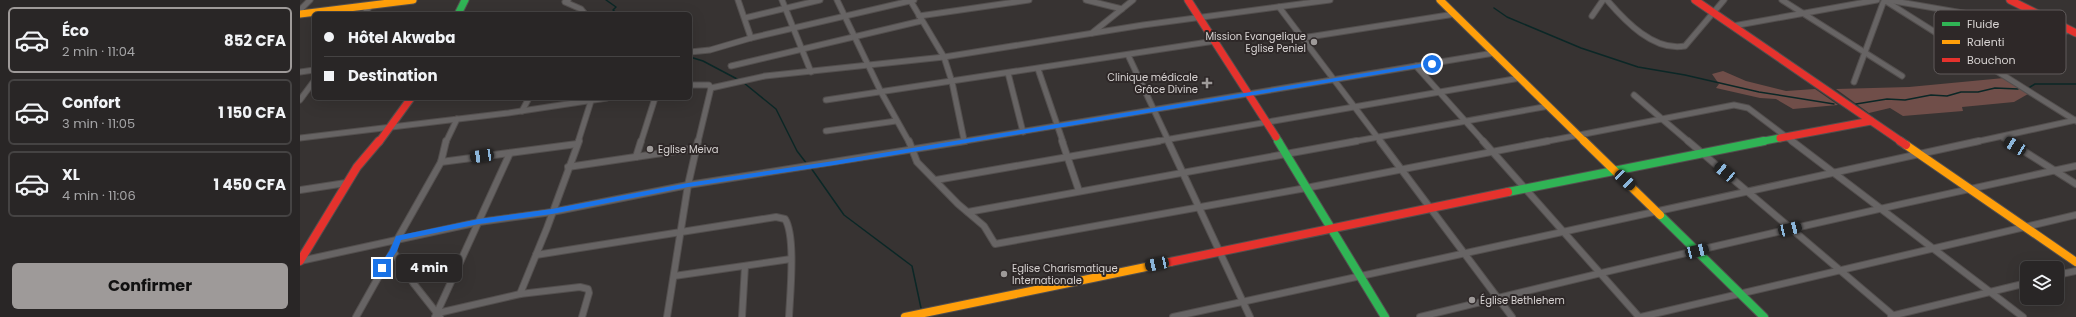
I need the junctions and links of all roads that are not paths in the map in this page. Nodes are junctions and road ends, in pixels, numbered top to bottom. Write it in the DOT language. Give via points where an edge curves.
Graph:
graph roads {
  1 [pos="310,0"];
  2 [pos="413,0"];
  3 [pos="465,0"];
  4 [pos="568,0"];
  5 [pos="738,0"];
  6 [pos="782,0"];
  7 [pos="820,0"];
  8 [pos="837,0"];
  9 [pos="912,0"];
  10 [pos="1030,0"];
  11 [pos="1086,0"];
  12 [pos="1133,0"];
  13 [pos="1188,0"];
  14 [pos="1279,0"];
  15 [pos="1330,0"];
  16 [pos="1440,0"];
  17 [pos="1603,0"];
  18 [pos="1607,0"];
  19 [pos="1695,0"];
  20 [pos="1724,0"];
  21 [pos="1782,0"];
  22 [pos="1877,0"];
  23 [pos="1886,0"];
  24 [pos="2010,0"];
  25 [pos="371,5"];
  26 [pos="1281,7"];
  27 [pos="786,9"];
  28 [pos="1122,9"];
  29 [pos="300,10"];
  30 [pos="1945,10"];
  31 [pos="2030,10"];
  32 [pos="312,12"];
  33 [pos="316,12"];
  34 [pos="366,12"];
  35 [pos="459,12"];
  36 [pos="583,12"];
  37 [pos="1713,13"];
  38 [pos="300,14"];
  39 [pos="1455,14"];
  40 [pos="1803,14"];
  41 [pos="846,16"];
  42 [pos="1592,16"];
  43 [pos="1199,17"];
  44 [pos="745,18"];
  45 [pos="920,19"];
  46 [pos="1732,26"];
  47 [pos="793,28"];
  48 [pos="2066,28"];
  49 [pos="1934,31"];
  50 [pos="2075,32"];
  51 [pos="1090,34"];
  52 [pos="856,36"];
  53 [pos="751,38"];
  54 [pos="1302,38"];
  55 [pos="1215,41"];
  56 [pos="801,49"];
  57 [pos="692,52"];
  58 [pos="1864,52"];
  59 [pos="1494,53"];
  60 [pos="1128,55"];
  61 [pos="944,57"];
  62 [pos="732,66"];
  63 [pos="869,66"];
  64 [pos="1416,66"];
  65 [pos="1038,69"];
  66 [pos="312,70"];
  67 [pos="300,72"];
  68 [pos="811,72"];
  69 [pos="1008,73"];
  70 [pos="2002,74"];
  71 [pos="1902,76"];
  72 [pos="1520,78"];
  73 [pos="1335,80"];
  74 [pos="952,82"];
  75 [pos="1854,82"];
  76 [pos="312,84"];
  77 [pos="692,85"];
  78 [pos="711,88"];
  79 [pos="881,92"];
  80 [pos="1439,92"];
  81 [pos="1249,94"];
  82 [pos="1634,96"];
  83 [pos="300,100"];
  84 [pos="410,100"];
  85 [pos="528,100"];
  86 [pos="591,100"];
  87 [pos="654,100"];
  88 [pos="826,100"];
  89 [pos="1549,106"];
  90 [pos="1355,107"];
  91 [pos="1154,109"];
  92 [pos="522,111"];
  93 [pos="1663,119"];
  94 [pos="457,120"];
  95 [pos="896,121"];
  96 [pos="1463,121"];
  97 [pos="1871,121"];
  98 [pos="2076,121"];
  99 [pos="1267,123"];
  100 [pos="1058,126"];
  101 [pos="390,127"];
  102 [pos="826,131"];
  103 [pos="1023,132"];
  104 [pos="1578,135"];
  105 [pos="1377,136"];
  106 [pos="1787,137"];
  107 [pos="2002,137"];
  108 [pos="300,138"];
  109 [pos="1168,139"];
  110 [pos="964,140"];
  111 [pos="577,144"];
  112 [pos="696,148"];
  113 [pos="913,149"];
  114 [pos="1491,152"];
  115 [pos="510,153"];
  116 [pos="1285,153"];
  117 [pos="1702,153"];
  118 [pos="1921,154"];
  119 [pos="636,157"];
  120 [pos="1068,157"];
  121 [pos="441,162"];
  122 [pos="2076,166"];
  123 [pos="568,167"];
  124 [pos="1401,169"];
  125 [pos="1614,170"];
  126 [pos="1184,171"];
  127 [pos="2055,171"];
  128 [pos="1832,172"];
  129 [pos="936,180"];
  130 [pos="346,182"];
  131 [pos="2076,184"];
  132 [pos="688,185"];
  133 [pos="1306,188"];
  134 [pos="1524,189"];
  135 [pos="1972,189"];
  136 [pos="300,190"];
  137 [pos="1079,192"];
  138 [pos="1749,192"];
  139 [pos="1200,206"];
  140 [pos="1879,208"];
  141 [pos="1430,209"];
  142 [pos="552,212"];
  143 [pos="968,212"];
  144 [pos="1656,212"];
  145 [pos="2076,215"];
  146 [pos="479,222"];
  147 [pos="2025,226"];
  148 [pos="1331,228"];
  149 [pos="1790,229"];
  150 [pos="681,232"];
  151 [pos="1563,232"];
  152 [pos="398,238"];
  153 [pos="304,246"];
  154 [pos="1932,248"];
  155 [pos="393,251"];
  156 [pos="1219,251"];
  157 [pos="1697,251"];
  158 [pos="1464,253"];
  159 [pos="536,255"];
  160 [pos="791,259"];
  161 [pos="300,261"];
  162 [pos="2076,262"];
  163 [pos="745,266"];
  164 [pos="1839,270"];
  165 [pos="2076,270"];
  166 [pos="1598,273"];
  167 [pos="2064,273"];
  168 [pos="674,276"];
  169 [pos="1359,276"];
  170 [pos="2020,285"];
  171 [pos="1991,292"];
  172 [pos="1740,293"];
  173 [pos="520,294"];
  174 [pos="1497,298"];
  175 [pos="1243,301"];
  176 [pos="438,316"];
  177 [pos="356,317"];
  178 [pos="582,317"];
  179 [pos="667,317"];
  180 [pos="742,317"];
  181 [pos="788,317"];
  182 [pos="905,317"];
  183 [pos="1173,317"];
  184 [pos="1250,317"];
  185 [pos="1385,317"];
  186 [pos="1420,317"];
  187 [pos="1512,317"];
  188 [pos="1640,317"];
  189 [pos="1764,317"];
  190 [pos="1893,317"];
  191 [pos="2023,317"];
  1 -- 29 [label="street"];
  2 -- 25 [label="main road"];
  3 -- 35 [label="main road"];
  4 -- 36 [label="street" via="565,2"];
  5 -- 44 [label="street"];
  6 -- 27 [label="street"];
  7 -- 27 [label="street"];
  8 -- 41 [label="street"];
  9 -- 41 [label="street"];
  9 -- 45 [label="street"];
  10 -- 45 [label="street"];
  11 -- 28 [label="street"];
  12 -- 28 [label="street"];
  13 -- 43 [label="main road"];
  14 -- 26 [label="street"];
  15 -- 26 [label="street"];
  16 -- 39 [label="main road"];
  17 -- 42 [label="street"];
  18 -- 37 [label="street" via="1650,38 1665,46 1678,48 1685,46"];
  19 -- 37 [label="main road"];
  20 -- 37 [label="street"];
  21 -- 40 [label="street"];
  22 -- 40 [label="street"];
  23 -- 30 [label="street"];
  23 -- 49 [label="street"];
  23 -- 58 [label="street"];
  24 -- 31 [label="main road"];
  25 -- 33 [label="main road"];
  25 -- 34 [label="street"];
  26 -- 43 [label="street"];
  26 -- 54 [label="street"];
  27 -- 44 [label="street"];
  27 -- 47 [label="street"];
  28 -- 51 [label="street"];
  32 -- 38 [label="main road"];
  37 -- 46 [label="main road"];
  39 -- 54 [label="street"];
  39 -- 59 [label="main road"];
  40 -- 46 [label="street"];
  40 -- 58 [label="street"];
  41 -- 47 [label="street"];
  41 -- 52 [label="street"];
  43 -- 51 [label="street"];
  43 -- 55 [label="main road"];
  44 -- 53 [label="street"];
  45 -- 52 [label="street"];
  45 -- 61 [label="street"];
  46 -- 97 [label="main road"];
  47 -- 53 [label="street"];
  47 -- 56 [label="street"];
  48 -- 50 [label="main road"];
  51 -- 61 [label="street"];
  52 -- 56 [label="street"];
  52 -- 63 [label="street"];
  53 -- 57 [label="street" via="707,51"];
  54 -- 73 [label="street"];
  55 -- 60 [label="street"];
  55 -- 81 [label="main road"];
  56 -- 62 [label="street"];
  56 -- 68 [label="street"];
  58 -- 71 [label="street"];
  58 -- 75 [label="street"];
  59 -- 64 [label="street"];
  59 -- 72 [label="main road"];
  60 -- 65 [label="street"];
  60 -- 91 [label="street"];
  61 -- 63 [label="street"];
  61 -- 74 [label="street"];
  63 -- 68 [label="street"];
  63 -- 79 [label="street"];
  64 -- 73 [label="street"];
  64 -- 80 [label="street"];
  65 -- 69 [label="street"];
  65 -- 100 [label="street"];
  66 -- 67 [label="street"];
  68 -- 78 [label="street" via="765,76"];
  69 -- 74 [label="street"];
  69 -- 103 [label="street"];
  70 -- 98 [label="street"];
  72 -- 80 [label="street"];
  72 -- 89 [label="main road"];
  73 -- 81 [label="street"];
  73 -- 90 [label="street"];
  74 -- 79 [label="street"];
  74 -- 110 [label="street"];
  76 -- 83 [label="street"];
  77 -- 78 [label="street" via="704,84"];
  78 -- 112 [label="street"];
  79 -- 88 [label="street"];
  79 -- 95 [label="street"];
  80 -- 90 [label="street"];
  80 -- 96 [label="street"];
  81 -- 91 [label="street"];
  81 -- 99 [label="main road"];
  82 -- 93 [label="street"];
  84 -- 101 [label="main road"];
  85 -- 92 [label="street"];
  86 -- 92 [label="street"];
  86 -- 111 [label="street"];
  87 -- 119 [label="street"];
  89 -- 96 [label="street"];
  89 -- 104 [label="main road"];
  90 -- 99 [label="street"];
  90 -- 105 [label="street"];
  91 -- 100 [label="street"];
  91 -- 109 [label="street"];
  92 -- 94 [label="street"];
  93 -- 104 [label="street"];
  93 -- 106 [label="street" via="1726,106 1744,106"];
  93 -- 117 [label="street"];
  94 -- 101 [label="street"];
  94 -- 121 [label="street" via="446,140"];
  95 -- 102 [label="street"];
  95 -- 113 [label="street"];
  96 -- 105 [label="street"];
  96 -- 114 [label="street"];
  97 -- 106 [label="main road"];
  97 -- 118 [label="main road"];
  98 -- 107 [label="street"];
  99 -- 109 [label="street"];
  99 -- 116 [label="main road"];
  100 -- 103 [label="street"];
  100 -- 120 [label="street"];
  101 -- 108 [label="street"];
  101 -- 130 [label="main road"];
  103 -- 110 [label="street"];
  104 -- 114 [label="street"];
  104 -- 125 [label="main road"];
  105 -- 116 [label="street"];
  105 -- 124 [label="street"];
  106 -- 117 [label="main road"];
  106 -- 128 [label="street"];
  107 -- 118 [label="street"];
  107 -- 127 [label="street"];
  109 -- 120 [label="street"];
  109 -- 126 [label="street"];
  110 -- 113 [label="street"];
  111 -- 115 [label="street"];
  111 -- 123 [label="street"];
  112 -- 119 [label="street"];
  112 -- 132 [label="street"];
  113 -- 129 [label="street" via="917,162"];
  113 -- 132 [label="street"];
  114 -- 124 [label="street"];
  114 -- 134 [label="street"];
  115 -- 121 [label="street"];
  115 -- 146 [label="street"];
  116 -- 126 [label="street"];
  116 -- 133 [label="main road"];
  117 -- 125 [label="main road"];
  117 -- 138 [label="street"];
  118 -- 128 [label="street"];
  118 -- 135 [label="main road"];
  119 -- 123 [label="street"];
  120 -- 129 [label="street"];
  120 -- 137 [label="street"];
  121 -- 152 [label="street"];
  122 -- 127 [label="street"];
  123 -- 142 [label="street"];
  124 -- 133 [label="street"];
  124 -- 141 [label="street"];
  125 -- 134 [label="main road"];
  125 -- 144 [label="main road"];
  126 -- 137 [label="street"];
  126 -- 139 [label="street"];
  127 -- 131 [label="street"];
  127 -- 135 [label="street"];
  128 -- 138 [label="street"];
  128 -- 140 [label="street"];
  129 -- 143 [label="street"];
  130 -- 136 [label="street"];
  130 -- 153 [label="main road"];
  132 -- 142 [label="street"];
  132 -- 150 [label="street"];
  133 -- 139 [label="street"];
  133 -- 148 [label="main road"];
  134 -- 141 [label="main road"];
  134 -- 151 [label="street"];
  135 -- 140 [label="street"];
  135 -- 147 [label="main road"];
  137 -- 143 [label="street"];
  138 -- 144 [label="street"];
  138 -- 149 [label="street"];
  139 -- 143 [label="street" via="999,245 993,242 988,230"];
  139 -- 156 [label="street"];
  140 -- 149 [label="street"];
  140 -- 154 [label="street"];
  141 -- 148 [label="main road"];
  141 -- 158 [label="street"];
  142 -- 146 [label="street"];
  142 -- 159 [label="street"];
  144 -- 151 [label="street"];
  144 -- 157 [label="main road"];
  145 -- 147 [label="street"];
  146 -- 152 [label="street"];
  146 -- 176 [label="street"];
  147 -- 154 [label="street"];
  147 -- 162 [label="main road"];
  148 -- 156 [label="main road"];
  148 -- 169 [label="main road"];
  149 -- 157 [label="street"];
  149 -- 164 [label="street"];
  150 -- 159 [label="street"];
  150 -- 160 [label="street" via="776,217 785,220 789,225"];
  150 -- 168 [label="street"];
  151 -- 158 [label="street"];
  151 -- 166 [label="street"];
  152 -- 155 [label="street"];
  152 -- 161 [label="street"];
  153 -- 161 [label="main road"];
  154 -- 164 [label="street"];
  154 -- 171 [label="street"];
  155 -- 176 [label="street"];
  155 -- 177 [label="street"];
  156 -- 175 [label="street"];
  156 -- 182 [label="main road"];
  157 -- 166 [label="street"];
  157 -- 172 [label="main road"];
  158 -- 169 [label="street"];
  158 -- 174 [label="street"];
  159 -- 173 [label="street"];
  160 -- 163 [label="street"];
  160 -- 181 [label="street"];
  163 -- 168 [label="street"];
  163 -- 180 [label="street"];
  164 -- 172 [label="street"];
  164 -- 190 [label="street"];
  165 -- 167 [label="street"];
  166 -- 174 [label="street"];
  166 -- 188 [label="street"];
  168 -- 179 [label="street"];
  169 -- 175 [label="street"];
  169 -- 185 [label="main road"];
  170 -- 171 [label="street"];
  171 -- 190 [label="street"];
  171 -- 191 [label="street"];
  172 -- 188 [label="street"];
  172 -- 189 [label="main road"];
  173 -- 176 [label="street"];
  173 -- 178 [label="street" via="580,287 588,289"];
  174 -- 186 [label="street"];
  174 -- 187 [label="street"];
  175 -- 183 [label="street"];
  175 -- 184 [label="street"];
}
